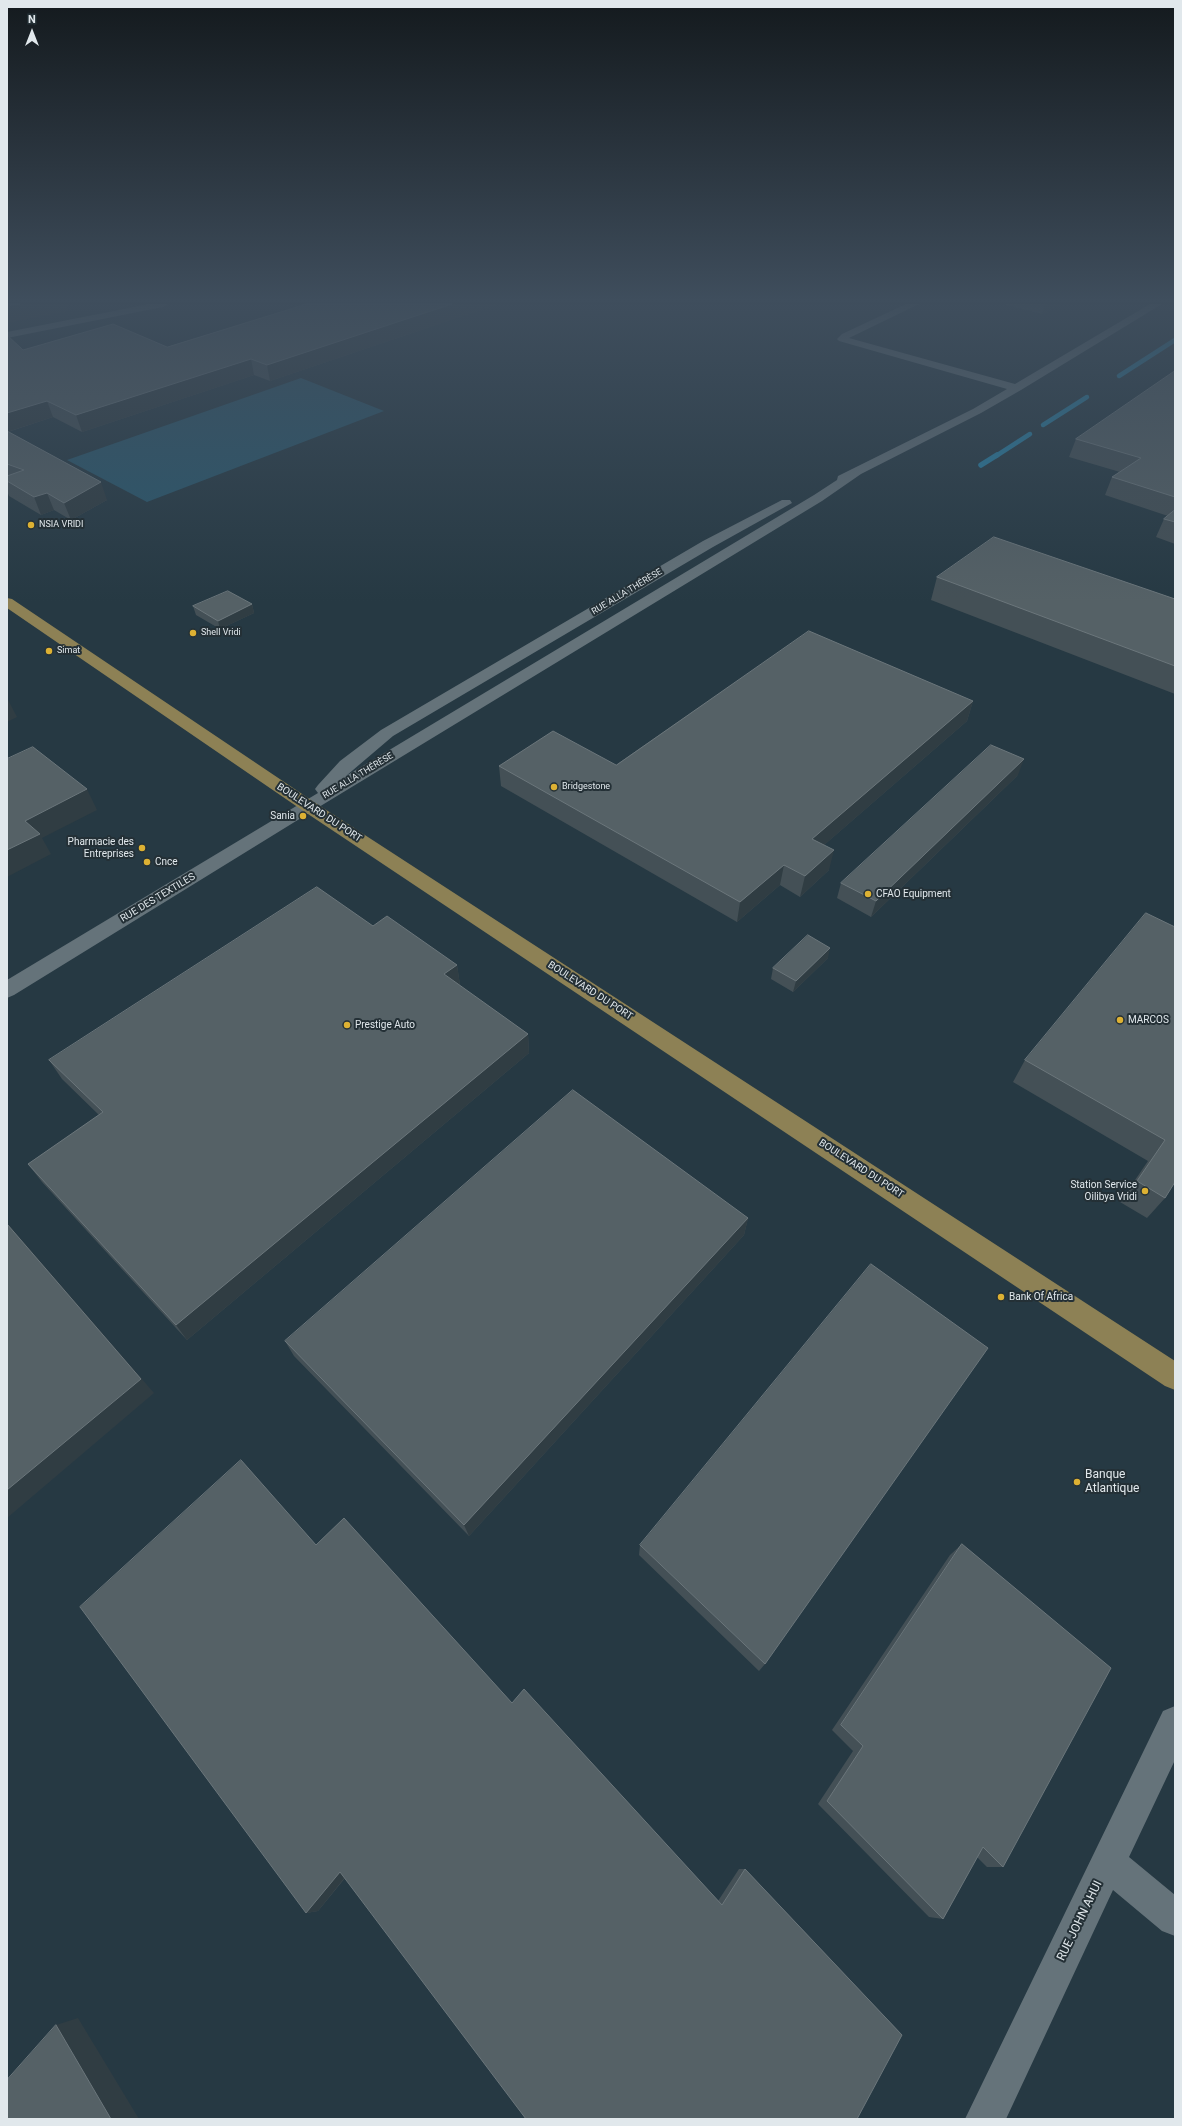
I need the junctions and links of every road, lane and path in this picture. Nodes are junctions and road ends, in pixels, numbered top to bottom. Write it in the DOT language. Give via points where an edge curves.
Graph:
graph roads {
  1 [pos="988,403"];
  2 [pos="856,473"];
  3 [pos="7,602"];
  4 [pos="308,806"];
  5 [pos="7,990"];
  6 [pos="1175,1377"];
  7 [pos="1175,1723"];
  8 [pos="1108,1862"];
  9 [pos="1175,1918"];
  10 [pos="985,2119"];
  1 -- 2 [label="street, RUE ALLA THÉRÈSE"];
  2 -- 4 [label="street, RUE ALLA THÉRÈSE" via="799,510"];
  2 -- 4 [label="street, RUE ALLA THÉRÈSE" via="770,510 708,544 387,733 346,765"];
  3 -- 4 [label="main road, BOULEVARD DU PORT"];
  4 -- 5 [label="street, RUE DES TEXTILES"];
  4 -- 6 [label="main road, BOULEVARD DU PORT"];
  7 -- 8 [label="street, RUE JOHN AHUI"];
  8 -- 9 [label="street"];
  8 -- 10 [label="street, RUE JOHN AHUI"];
}
